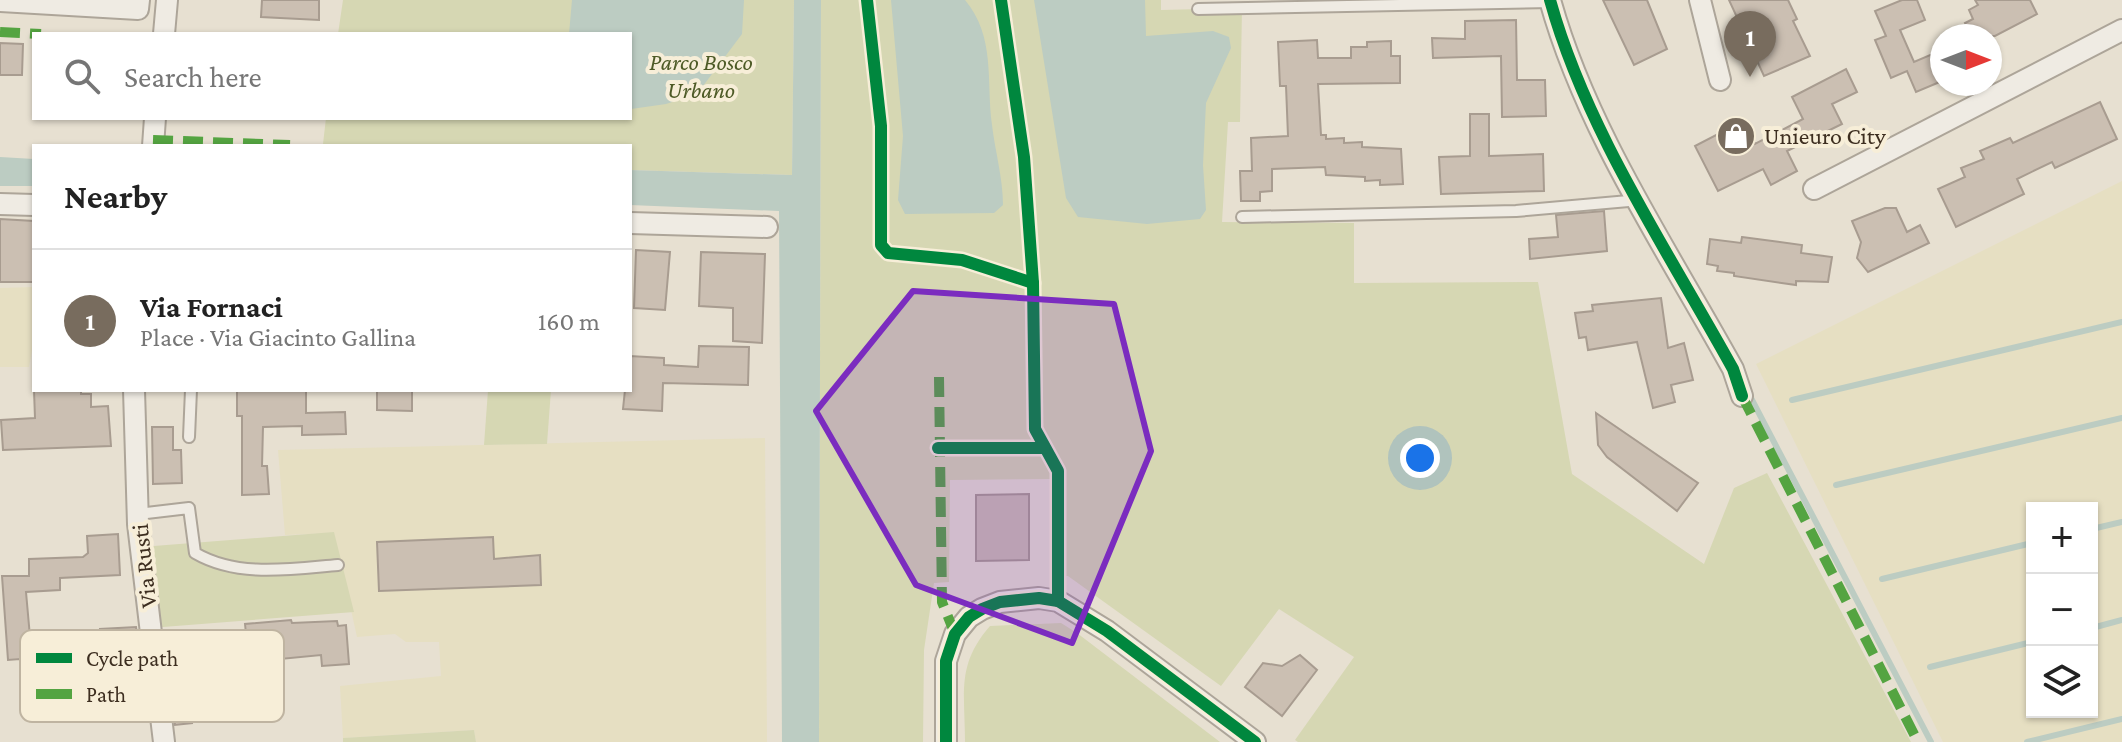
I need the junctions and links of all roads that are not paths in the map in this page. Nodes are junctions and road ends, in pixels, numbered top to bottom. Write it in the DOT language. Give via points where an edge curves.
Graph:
graph roads {
  1 [pos="139,0"];
  2 [pos="167,0"];
  3 [pos="1700,0"];
  4 [pos="0,1"];
  5 [pos="1551,1"];
  6 [pos="1198,9"];
  7 [pos="2122,30"];
  8 [pos="164,32"];
  9 [pos="1720,80"];
  10 [pos="155,120"];
  11 [pos="153,144"];
  12 [pos="1814,189"];
  13 [pos="1640,200"];
  14 [pos="0,204"];
  15 [pos="32,205"];
  16 [pos="1242,217"];
  17 [pos="632,223"];
  18 [pos="767,227"];
  19 [pos="134,392"];
  20 [pos="191,392"];
  21 [pos="1742,396"];
  22 [pos="189,437"];
  23 [pos="138,514"];
  24 [pos="338,565"];
  25 [pos="151,630"];
  26 [pos="162,722"];
  27 [pos="164,742"];
  28 [pos="946,742"];
  29 [pos="1255,742"];
  1 -- 4 [label="street" via="138,9"];
  2 -- 8 [label="street"];
  3 -- 9 [label="street"];
  5 -- 6 [label="lane"];
  5 -- 13 [label="street" via="1572,70"];
  7 -- 12 [label="street"];
  10 -- 11 [label="street"];
  13 -- 16 [label="lane" via="1516,211"];
  13 -- 21 [label="street" via="1733,369"];
  14 -- 15 [label="street"];
  17 -- 18 [label="street"];
  19 -- 23 [label="street, Via Rusti"];
  20 -- 22 [label="lane"];
  23 -- 24 [label="lane" via="189,508 195,553 213,564 236,569"];
  23 -- 25 [label="street, Via Rusti"];
  26 -- 27 [label="street, Via Rusti"];
  28 -- 29 [label="street" via="946,661 955,634 982,609 1039,598 1058,601 1107,631"];
}
